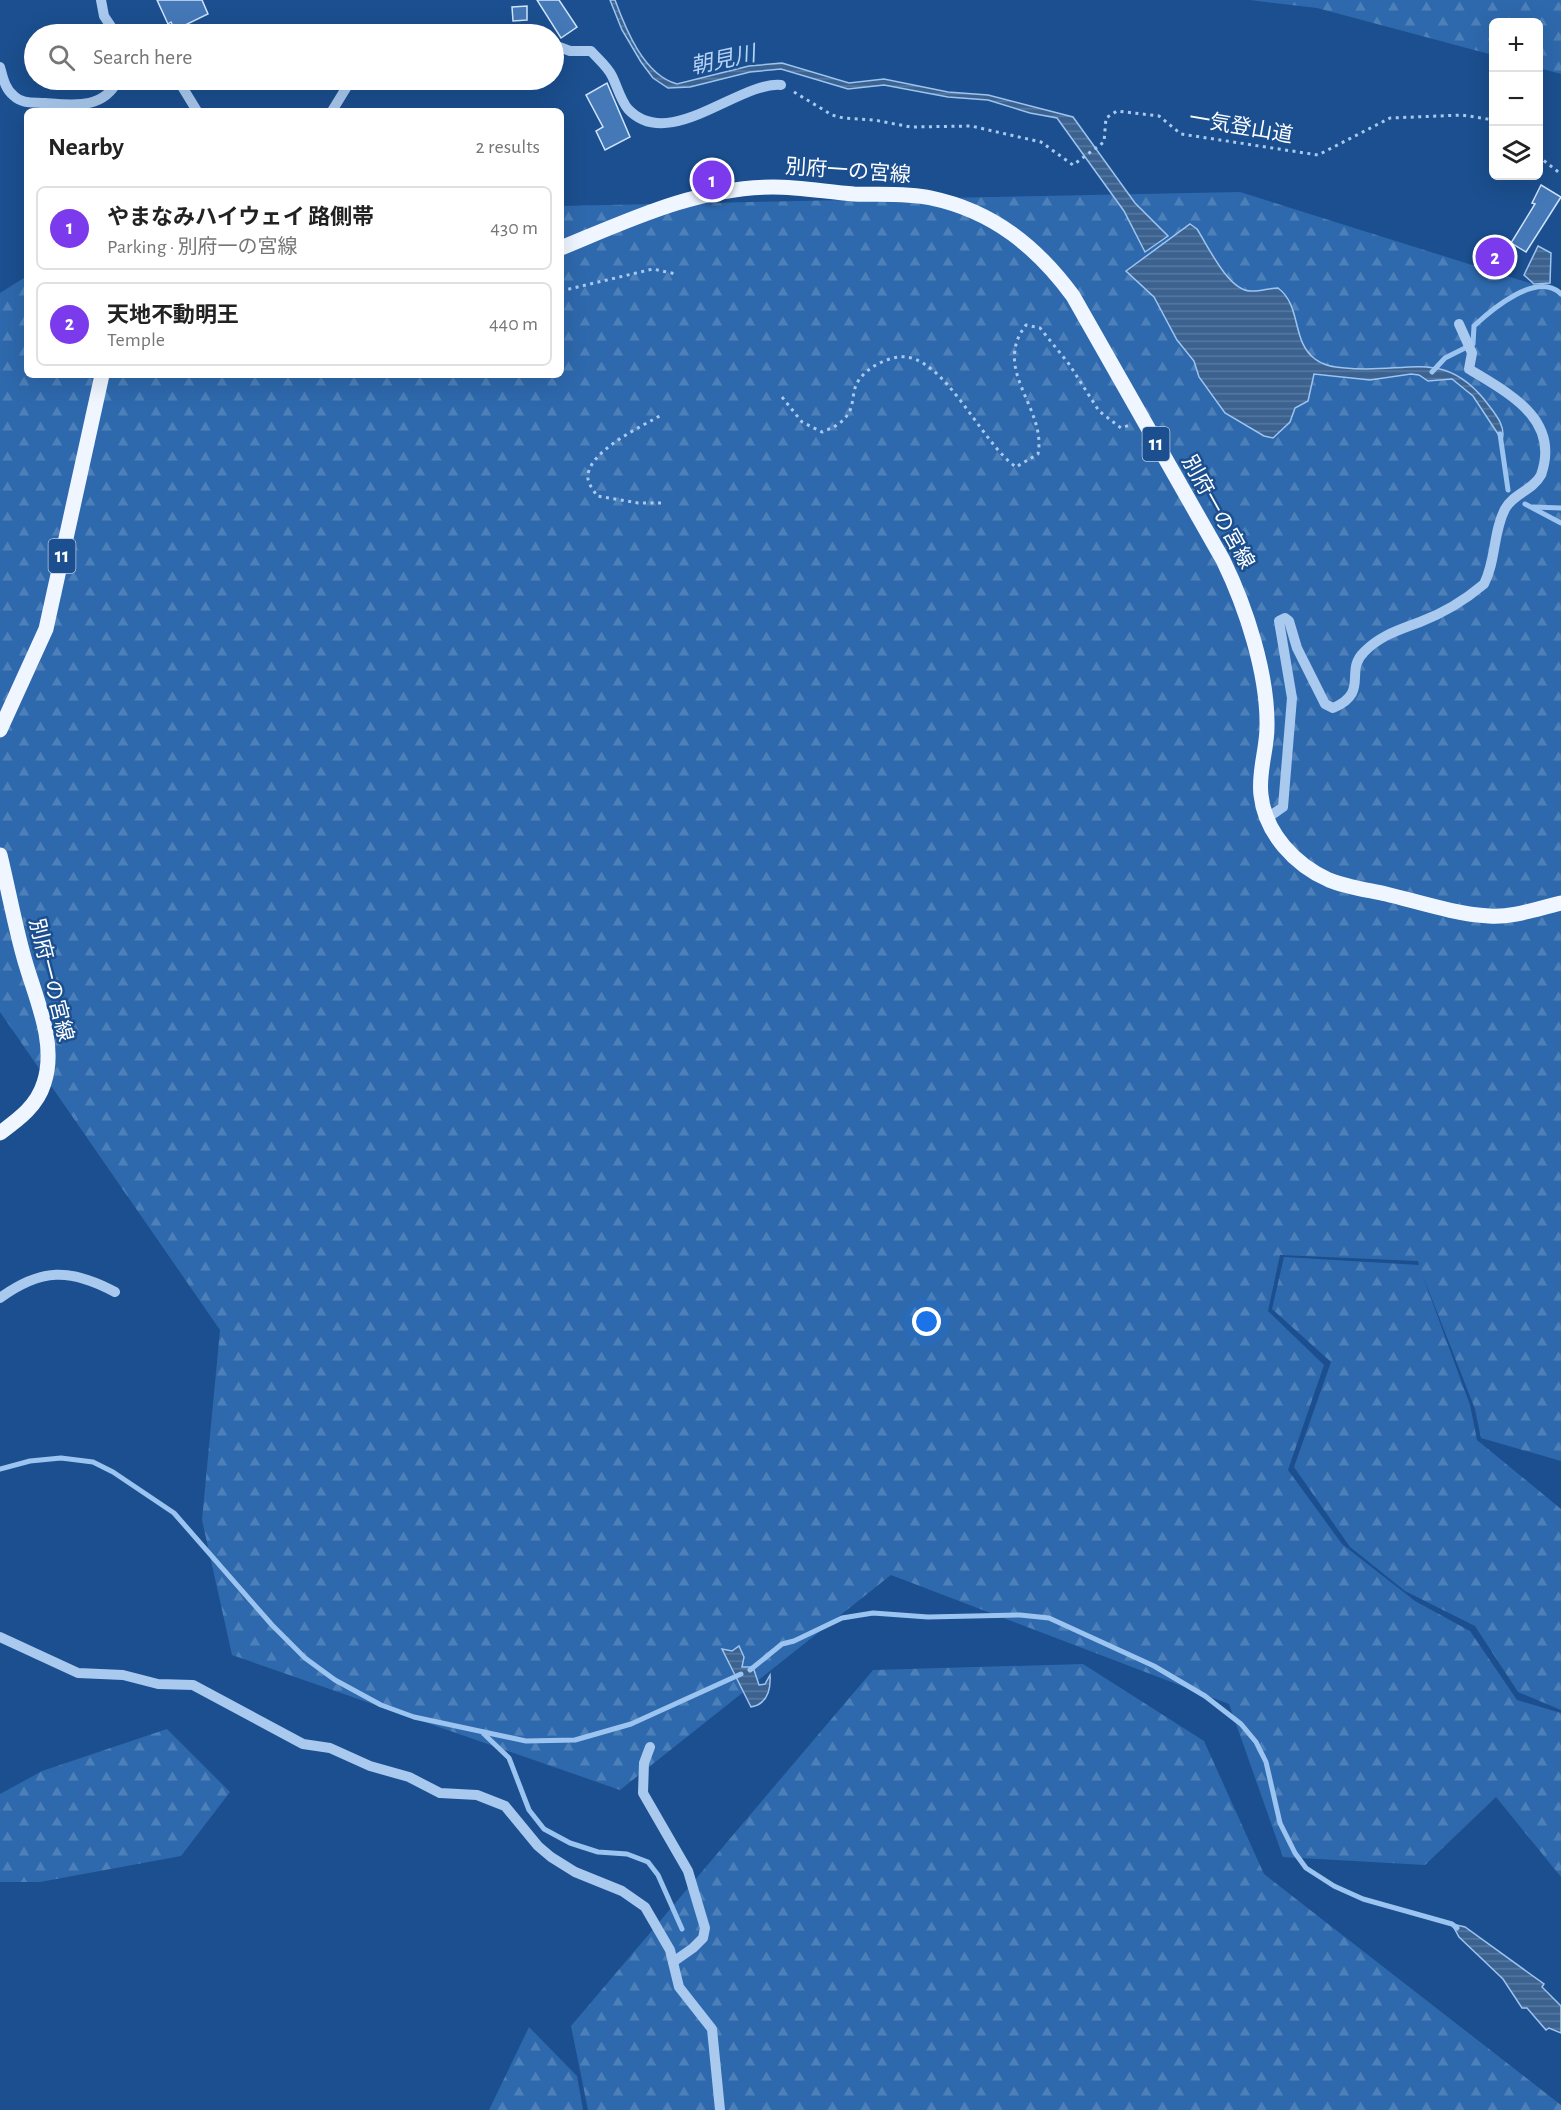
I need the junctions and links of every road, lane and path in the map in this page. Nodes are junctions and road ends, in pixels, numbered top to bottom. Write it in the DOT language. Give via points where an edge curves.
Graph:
graph roads {
  1 [pos="101,0"];
  2 [pos="109,24"];
  3 [pos="564,49"];
  4 [pos="0,67"];
  5 [pos="781,85"];
  6 [pos="109,90"];
  7 [pos="184,90"];
  8 [pos="345,90"];
  9 [pos="195,108"];
  10 [pos="334,108"];
  11 [pos="1489,119"];
  12 [pos="1543,159"];
  13 [pos="1561,174"];
  14 [pos="564,247"];
  15 [pos="676,274"];
  16 [pos="564,290"];
  17 [pos="1459,324"];
  18 [pos="101,378"];
  19 [pos="782,397"];
  20 [pos="663,414"];
  21 [pos="1143,421"];
  22 [pos="661,503"];
  23 [pos="0,730"];
  24 [pos="1266,819"];
  25 [pos="0,855"];
  26 [pos="1561,903"];
  27 [pos="0,1133"];
  28 [pos="115,1292"];
  29 [pos="0,1298"];
  30 [pos="0,1637"];
  31 [pos="650,1747"];
  32 [pos="672,1962"];
  33 [pos="720,2110"];
  1 -- 2 [label="street"];
  3 -- 5 [label="street" via="591,51 610,73 628,109 650,121 689,119 748,92"];
  4 -- 6 [label="street" via="5,84 22,102 75,106 89,104"];
  5 -- 11 [label="path, 一気登山道" via="832,115 911,128 947,125 993,129 1041,142 1073,165 1104,142 1106,118 1117,111 1159,116 1181,134 1318,155 1390,118 1462,115"];
  7 -- 9 [label="street"];
  8 -- 10 [label="street"];
  12 -- 13 [label="path"];
  14 -- 21 [label="main road, 別府一の宮線 / 11" via="656,208 748,188 930,198 971,209 1006,228 1052,269 1072,296"];
  15 -- 16 [label="path" via="653,269"];
  17 -- 24 [label="street" via="1470,346 1469,369 1514,397 1544,427 1549,450 1541,475 1506,506 1484,584 1445,610 1386,634 1362,653 1354,691 1346,702 1333,708 1325,704 1297,648 1289,621 1279,621 1292,698 1283,807"];
  18 -- 23 [label="main road, 11" via="46,629"];
  19 -- 21 [label="path" via="802,422 822,432 837,427 849,414 857,383 871,368 886,359 919,360 946,384 987,439 1016,467 1038,454 1041,438 1019,383 1015,362 1018,336 1026,325 1040,328 1099,411 1121,428"];
  20 -- 22 [label="path" via="601,452 590,468 588,481 597,495"];
  21 -- 24 [label="main road, 別府一の宮線 / 11" via="1223,560 1253,634 1267,727 1261,770"];
  24 -- 26 [label="main road, 別府一の宮線 / 11" via="1282,845 1305,867 1330,881 1490,916"];
  25 -- 27 [label="main road, 別府一の宮線" via="48,1053 39,1096 24,1115"];
  28 -- 29 [label="street" via="77,1276 57,1275 32,1278"];
  30 -- 32 [label="street" via="78,1673 193,1685 303,1744 330,1748 440,1792 497,1801 551,1857 574,1872 622,1891 645,1907 670,1950"];
  31 -- 32 [label="street" via="644,1763 643,1793 688,1870 705,1928 703,1938"];
  32 -- 33 [label="street" via="679,1987 712,2029"];
}
